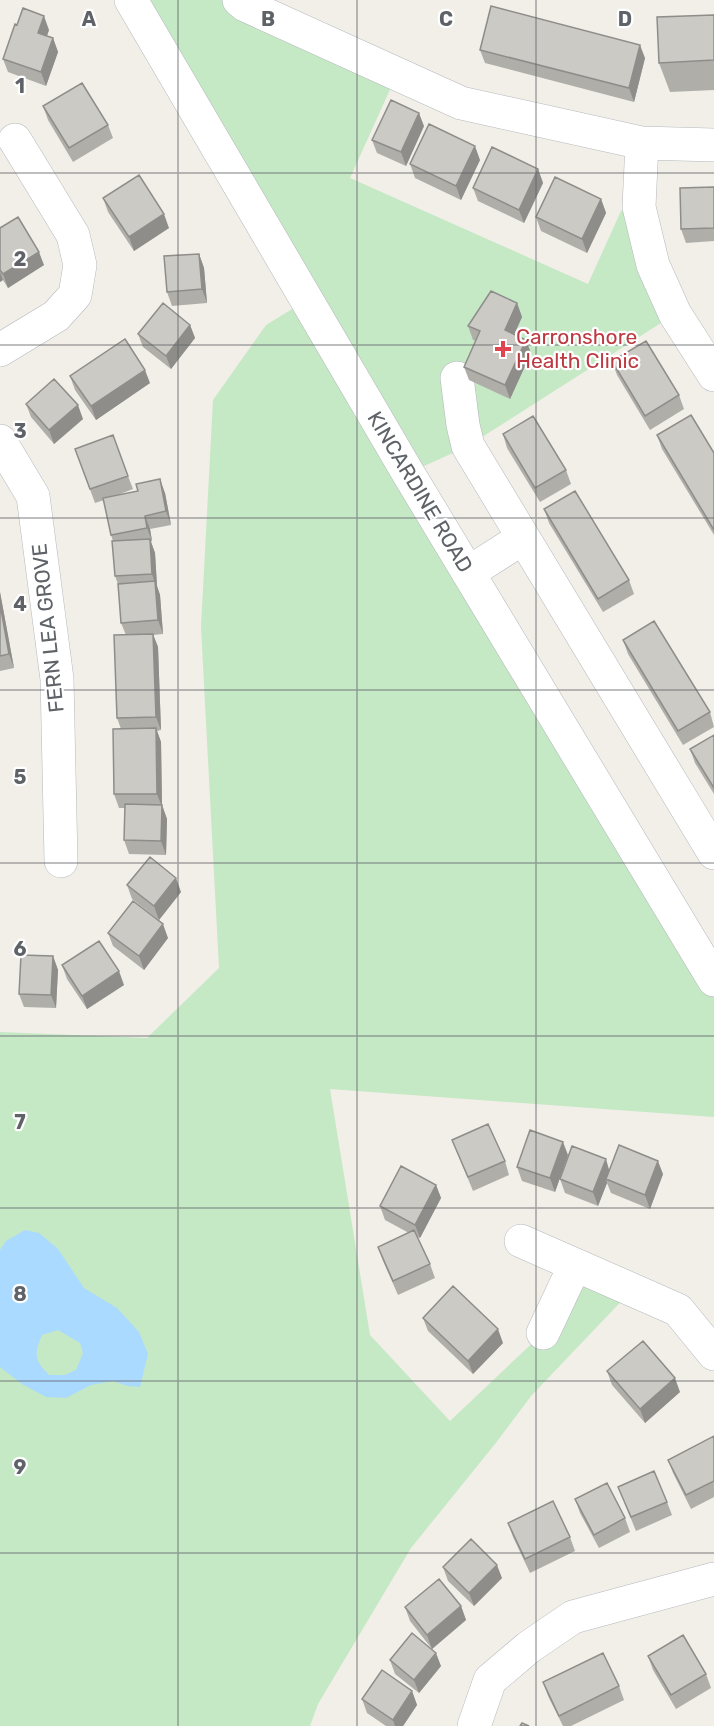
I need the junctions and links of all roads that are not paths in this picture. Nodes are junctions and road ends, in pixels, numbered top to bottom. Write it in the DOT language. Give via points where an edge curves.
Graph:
graph roads {
  1 [pos="131,0"];
  2 [pos="239,0"];
  3 [pos="15,140"];
  4 [pos="642,144"];
  5 [pos="714,145"];
  6 [pos="0,350"];
  7 [pos="714,375"];
  8 [pos="457,378"];
  9 [pos="0,441"];
  10 [pos="523,538"];
  11 [pos="468,573"];
  12 [pos="714,853"];
  13 [pos="61,861"];
  14 [pos="714,980"];
  15 [pos="521,1241"];
  16 [pos="575,1265"];
  17 [pos="543,1333"];
  18 [pos="714,1354"];
  19 [pos="714,1579"];
  20 [pos="474,1726"];
  1 -- 11 [label="street, KINCARDINE ROAD"];
  2 -- 4 [label="street" via="461,103"];
  3 -- 6 [label="street" via="74,236 80,265 75,295 56,316"];
  4 -- 5 [label="street"];
  4 -- 7 [label="street" via="639,207 653,265 675,314"];
  8 -- 10 [label="street" via="468,446"];
  9 -- 13 [label="street, FERN LEA GROVE" via="33,496 57,679"];
  10 -- 11 [label="street"];
  10 -- 12 [label="street"];
  11 -- 14 [label="street, KINCARDINE ROAD"];
  15 -- 16 [label="street"];
  16 -- 17 [label="street"];
  16 -- 18 [label="street" via="678,1310"];
  19 -- 20 [label="street" via="573,1617 490,1680"];
}
